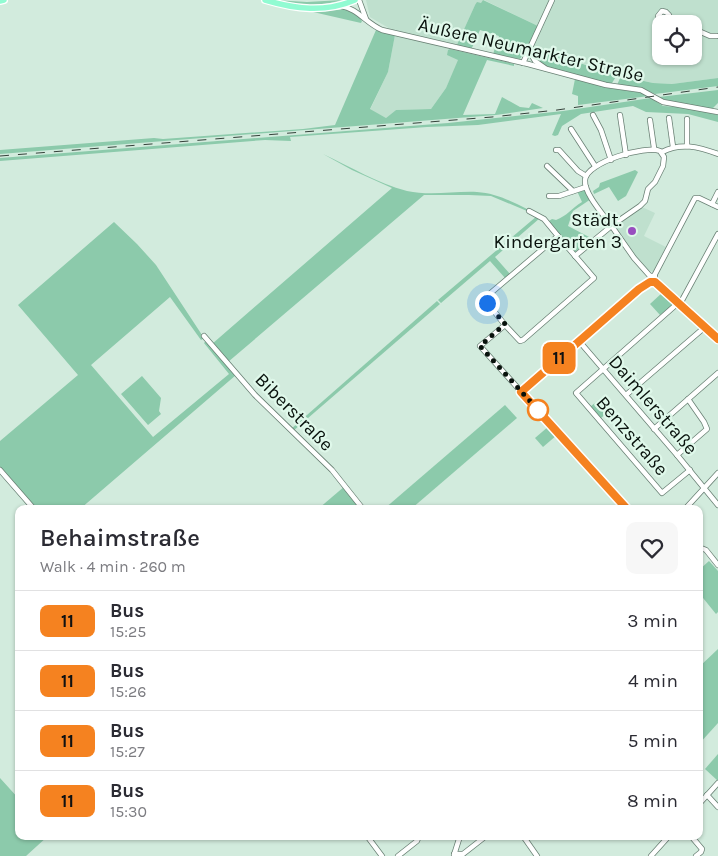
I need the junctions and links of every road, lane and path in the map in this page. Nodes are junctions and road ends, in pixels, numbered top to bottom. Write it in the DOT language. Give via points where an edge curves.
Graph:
graph roads {
  1 [pos="4,0"];
  2 [pos="264,0"];
  3 [pos="355,0"];
  4 [pos="359,0"];
  5 [pos="552,0"];
  6 [pos="0,1"];
  7 [pos="337,6"];
  8 [pos="359,14"];
  9 [pos="367,20"];
  10 [pos="702,32"];
  11 [pos="718,36"];
  12 [pos="532,45"];
  13 [pos="531,54"];
  14 [pos="525,64"];
  15 [pos="548,70"];
  16 [pos="718,112"];
  17 [pos="593,115"];
  18 [pos="620,115"];
  19 [pos="669,118"];
  20 [pos="687,119"];
  21 [pos="650,120"];
  22 [pos="572,129"];
  23 [pos="687,146"];
  24 [pos="673,147"];
  25 [pos="654,148"];
  26 [pos="556,150"];
  27 [pos="662,152"];
  28 [pos="718,154"];
  29 [pos="626,155"];
  30 [pos="611,160"];
  31 [pos="547,166"];
  32 [pos="594,166"];
  33 [pos="586,176"];
  34 [pos="586,186"];
  35 [pos="573,191"];
  36 [pos="718,192"];
  37 [pos="549,196"];
  38 [pos="712,204"];
  39 [pos="718,207"];
  40 [pos="529,211"];
  41 [pos="611,226"];
  42 [pos="718,234"];
  43 [pos="558,236"];
  44 [pos="712,244"];
  45 [pos="718,247"];
  46 [pos="575,256"];
  47 [pos="652,279"];
  48 [pos="679,303"];
  49 [pos="505,324"];
  50 [pos="705,327"];
  51 [pos="204,336"];
  52 [pos="718,339"];
  53 [pos="579,341"];
  54 [pos="603,369"];
  55 [pos="718,373"];
  56 [pos="521,392"];
  57 [pos="626,395"];
  58 [pos="688,399"];
  59 [pos="654,428"];
  60 [pos="677,454"];
  61 [pos="0,470"];
  62 [pos="690,470"];
  63 [pos="718,473"];
  64 [pos="704,489"];
  65 [pos="31,505"];
  66 [pos="361,505"];
  67 [pos="623,505"];
  68 [pos="689,505"];
  69 [pos="718,505"];
  70 [pos="703,549"];
  71 [pos="718,565"];
  72 [pos="718,783"];
  73 [pos="707,795"];
  74 [pos="703,800"];
  75 [pos="718,807"];
  76 [pos="370,840"];
  77 [pos="418,840"];
  78 [pos="459,840"];
  79 [pos="479,840"];
  80 [pos="694,840"];
  81 [pos="527,841"];
  82 [pos="664,842"];
  83 [pos="454,855"];
  84 [pos="382,856"];
  85 [pos="398,856"];
  86 [pos="537,856"];
  87 [pos="651,856"];
  88 [pos="696,856"];
  1 -- 6 [label="main road"];
  2 -- 7 [label="main road, Äußere Neumarkter Straße" via="297,8"];
  3 -- 7 [label="main road, Äußere Neumarkter Straße"];
  3 -- 8 [label="street, Äußere Neumarkter Straße"];
  4 -- 9 [label="street"];
  5 -- 12 [label="street"];
  7 -- 8 [label="street, Äußere Neumarkter Straße"];
  8 -- 9 [label="street, Äußere Neumarkter Straße"];
  9 -- 14 [label="street, Äußere Neumarkter Straße" via="382,30"];
  10 -- 11 [label="street"];
  12 -- 13 [label="street"];
  12 -- 14 [label="street" via="526,53"];
  13 -- 14 [label="street"];
  13 -- 15 [label="street"];
  14 -- 15 [label="street, Äußere Neumarkter Straße"];
  15 -- 16 [label="street, Äußere Neumarkter Straße" via="641,90 663,102"];
  17 -- 30 [label="street"];
  18 -- 29 [label="street"];
  19 -- 24 [label="street"];
  20 -- 23 [label="street"];
  21 -- 25 [label="street"];
  22 -- 32 [label="street"];
  23 -- 24 [label="street"];
  23 -- 28 [label="street"];
  24 -- 27 [label="street"];
  25 -- 27 [label="street"];
  25 -- 29 [label="street"];
  26 -- 33 [label="street"];
  27 -- 41 [label="street" via="663,166 648,189 644,202"];
  29 -- 30 [label="street"];
  30 -- 32 [label="street"];
  31 -- 35 [label="street"];
  32 -- 33 [label="street"];
  33 -- 34 [label="street"];
  34 -- 35 [label="street"];
  34 -- 41 [label="street"];
  35 -- 37 [label="street"];
  36 -- 38 [label="street"];
  38 -- 39 [label="street"];
  38 -- 47 [label="street" via="699,198 694,200"];
  40 -- 43 [label="street" via="544,219"];
  41 -- 46 [label="street"];
  41 -- 47 [label="street"];
  42 -- 44 [label="street"];
  43 -- 46 [label="street"];
  43 -- 49 [label="street" via="486,297"];
  44 -- 45 [label="street"];
  44 -- 48 [label="street"];
  46 -- 49 [label="street" via="594,278 523,340 520,341"];
  47 -- 48 [label="street"];
  47 -- 53 [label="street"];
  48 -- 50 [label="street"];
  48 -- 54 [label="street"];
  49 -- 56 [label="street" via="480,346"];
  50 -- 52 [label="street"];
  50 -- 57 [label="street"];
  51 -- 66 [label="street, Biberstraße" via="255,395 332,470"];
  53 -- 54 [label="street, Daimlerstraße"];
  53 -- 56 [label="street"];
  54 -- 57 [label="street, Daimlerstraße"];
  54 -- 62 [label="street, Benzstraße" via="576,393 662,493"];
  55 -- 58 [label="street"];
  56 -- 67 [label="street"];
  57 -- 59 [label="street, Daimlerstraße"];
  58 -- 59 [label="street"];
  58 -- 60 [label="street" via="706,429"];
  59 -- 60 [label="street, Daimlerstraße"];
  60 -- 62 [label="street, Daimlerstraße"];
  61 -- 65 [label="street"];
  62 -- 64 [label="street, Daimlerstraße"];
  63 -- 64 [label="street"];
  64 -- 68 [label="street"];
  64 -- 69 [label="street, Daimlerstraße"];
  70 -- 71 [label="street"];
  72 -- 73 [label="street"];
  73 -- 74 [label="street"];
  73 -- 75 [label="street"];
  76 -- 84 [label="street"];
  77 -- 85 [label="street"];
  78 -- 83 [label="street"];
  79 -- 83 [label="street" via="463,854"];
  80 -- 88 [label="street" via="702,849"];
  81 -- 86 [label="street"];
  82 -- 87 [label="street"];
}
